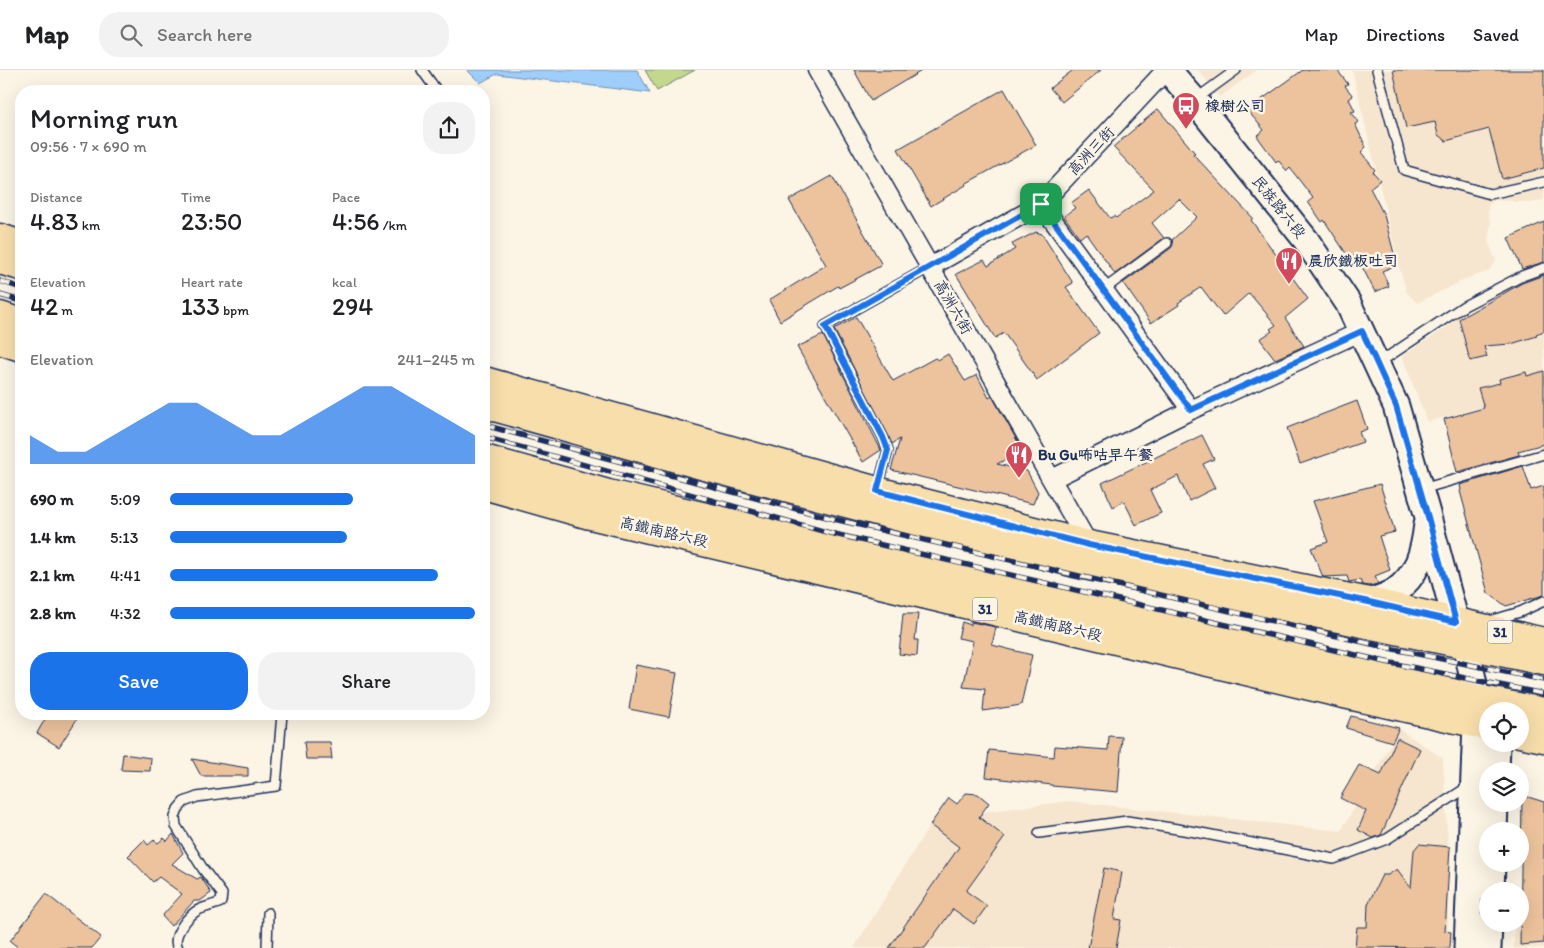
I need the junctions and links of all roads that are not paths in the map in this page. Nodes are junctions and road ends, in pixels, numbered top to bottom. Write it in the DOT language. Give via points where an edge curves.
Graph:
graph roads {
  1 [pos="422,70"];
  2 [pos="817,70"];
  3 [pos="1167,70"];
  4 [pos="1236,70"];
  5 [pos="1377,70"];
  6 [pos="433,85"];
  7 [pos="1194,100"];
  8 [pos="1544,182"];
  9 [pos="1041,204"];
  10 [pos="0,238"];
  11 [pos="15,243"];
  12 [pos="1168,243"];
  13 [pos="0,260"];
  14 [pos="15,264"];
  15 [pos="930,267"];
  16 [pos="1544,268"];
  17 [pos="1103,290"];
  18 [pos="0,316"];
  19 [pos="15,321"];
  20 [pos="1362,331"];
  21 [pos="0,340"];
  22 [pos="15,345"];
  23 [pos="1377,365"];
  24 [pos="490,383"];
  25 [pos="490,406"];
  26 [pos="1191,410"];
  27 [pos="509,411"];
  28 [pos="614,418"];
  29 [pos="1544,454"];
  30 [pos="490,461"];
  31 [pos="1052,479"];
  32 [pos="490,487"];
  33 [pos="1420,490"];
  34 [pos="877,491"];
  35 [pos="608,494"];
  36 [pos="522,496"];
  37 [pos="1428,517"];
  38 [pos="1089,545"];
  39 [pos="1544,601"];
  40 [pos="1369,602"];
  41 [pos="1465,631"];
  42 [pos="1544,642"];
  43 [pos="1544,661"];
  44 [pos="1479,702"];
  45 [pos="1544,712"];
  46 [pos="1529,713"];
  47 [pos="1479,715"];
  48 [pos="1479,716"];
  49 [pos="282,720"];
  50 [pos="1529,735"];
  51 [pos="1544,738"];
  52 [pos="1479,776"];
  53 [pos="1484,812"];
  54 [pos="1039,833"];
  55 [pos="268,914"];
  56 [pos="1489,932"];
  57 [pos="178,948"];
  58 [pos="267,948"];
  59 [pos="1467,948"];
  60 [pos="1488,948"];
  1 -- 6 [label="lane"];
  2 -- 15 [label="street, 高洲六街"];
  3 -- 7 [label="main road, 民族路六段"];
  3 -- 9 [label="street, 高洲三街"];
  4 -- 7 [label="lane"];
  5 -- 8 [label="lane" via="1404,170 1490,194"];
  7 -- 20 [label="main road, 民族路六段" via="1306,240 1348,303"];
  9 -- 15 [label="street, 高洲三街"];
  9 -- 17 [label="street"];
  10 -- 11 [label="main road"];
  12 -- 17 [label="lane"];
  13 -- 14 [label="main road"];
  15 -- 31 [label="street, 高洲六街"];
  15 -- 34 [label="lane" via="825,326 888,450"];
  16 -- 23 [label="lane" via="1464,306"];
  17 -- 26 [label="street"];
  18 -- 19 [label="main road"];
  20 -- 23 [label="main road, 民族路六段"];
  20 -- 26 [label="street"];
  21 -- 22 [label="main road"];
  23 -- 33 [label="main road, 民族路六段" via="1396,406"];
  24 -- 28 [label="main road, 31"];
  25 -- 27 [label="main road, 31"];
  26 -- 31 [label="street"];
  27 -- 28 [label="main road"];
  27 -- 41 [label="main road, 31" via="1074,563"];
  28 -- 34 [label="main road, 31"];
  29 -- 33 [label="lane"];
  30 -- 35 [label="main road, 高鐵南路六段 / 31"];
  31 -- 38 [label="street, 高洲六街"];
  32 -- 36 [label="main road, 高鐵南路六段 / 31"];
  33 -- 37 [label="main road, 民族路六段"];
  34 -- 38 [label="main road, 31"];
  35 -- 36 [label="main road"];
  35 -- 47 [label="main road, 高鐵南路六段 / 31"];
  36 -- 48 [label="main road, 高鐵南路六段 / 31" via="1339,693"];
  37 -- 40 [label="main road" via="1424,550 1416,568 1393,592"];
  37 -- 41 [label="main road, 民族路六段"];
  38 -- 40 [label="main road, 31"];
  39 -- 41 [label="lane"];
  40 -- 41 [label="main road, 31"];
  41 -- 42 [label="main road, 31"];
  41 -- 43 [label="main road, 31"];
  41 -- 44 [label="main road, 民族路六段"];
  45 -- 46 [label="main road, 31"];
  49 -- 57 [label="lane" via="276,786 197,798 184,802 178,809 176,826 222,894 221,902 196,912 176,935"];
  50 -- 51 [label="main road"];
  52 -- 54 [label="lane" via="1387,839 1334,859 1127,821"];
  53 -- 59 [label="main road, 民族路六段"];
  55 -- 58 [label="lane"];
  56 -- 60 [label="main road"];
}
